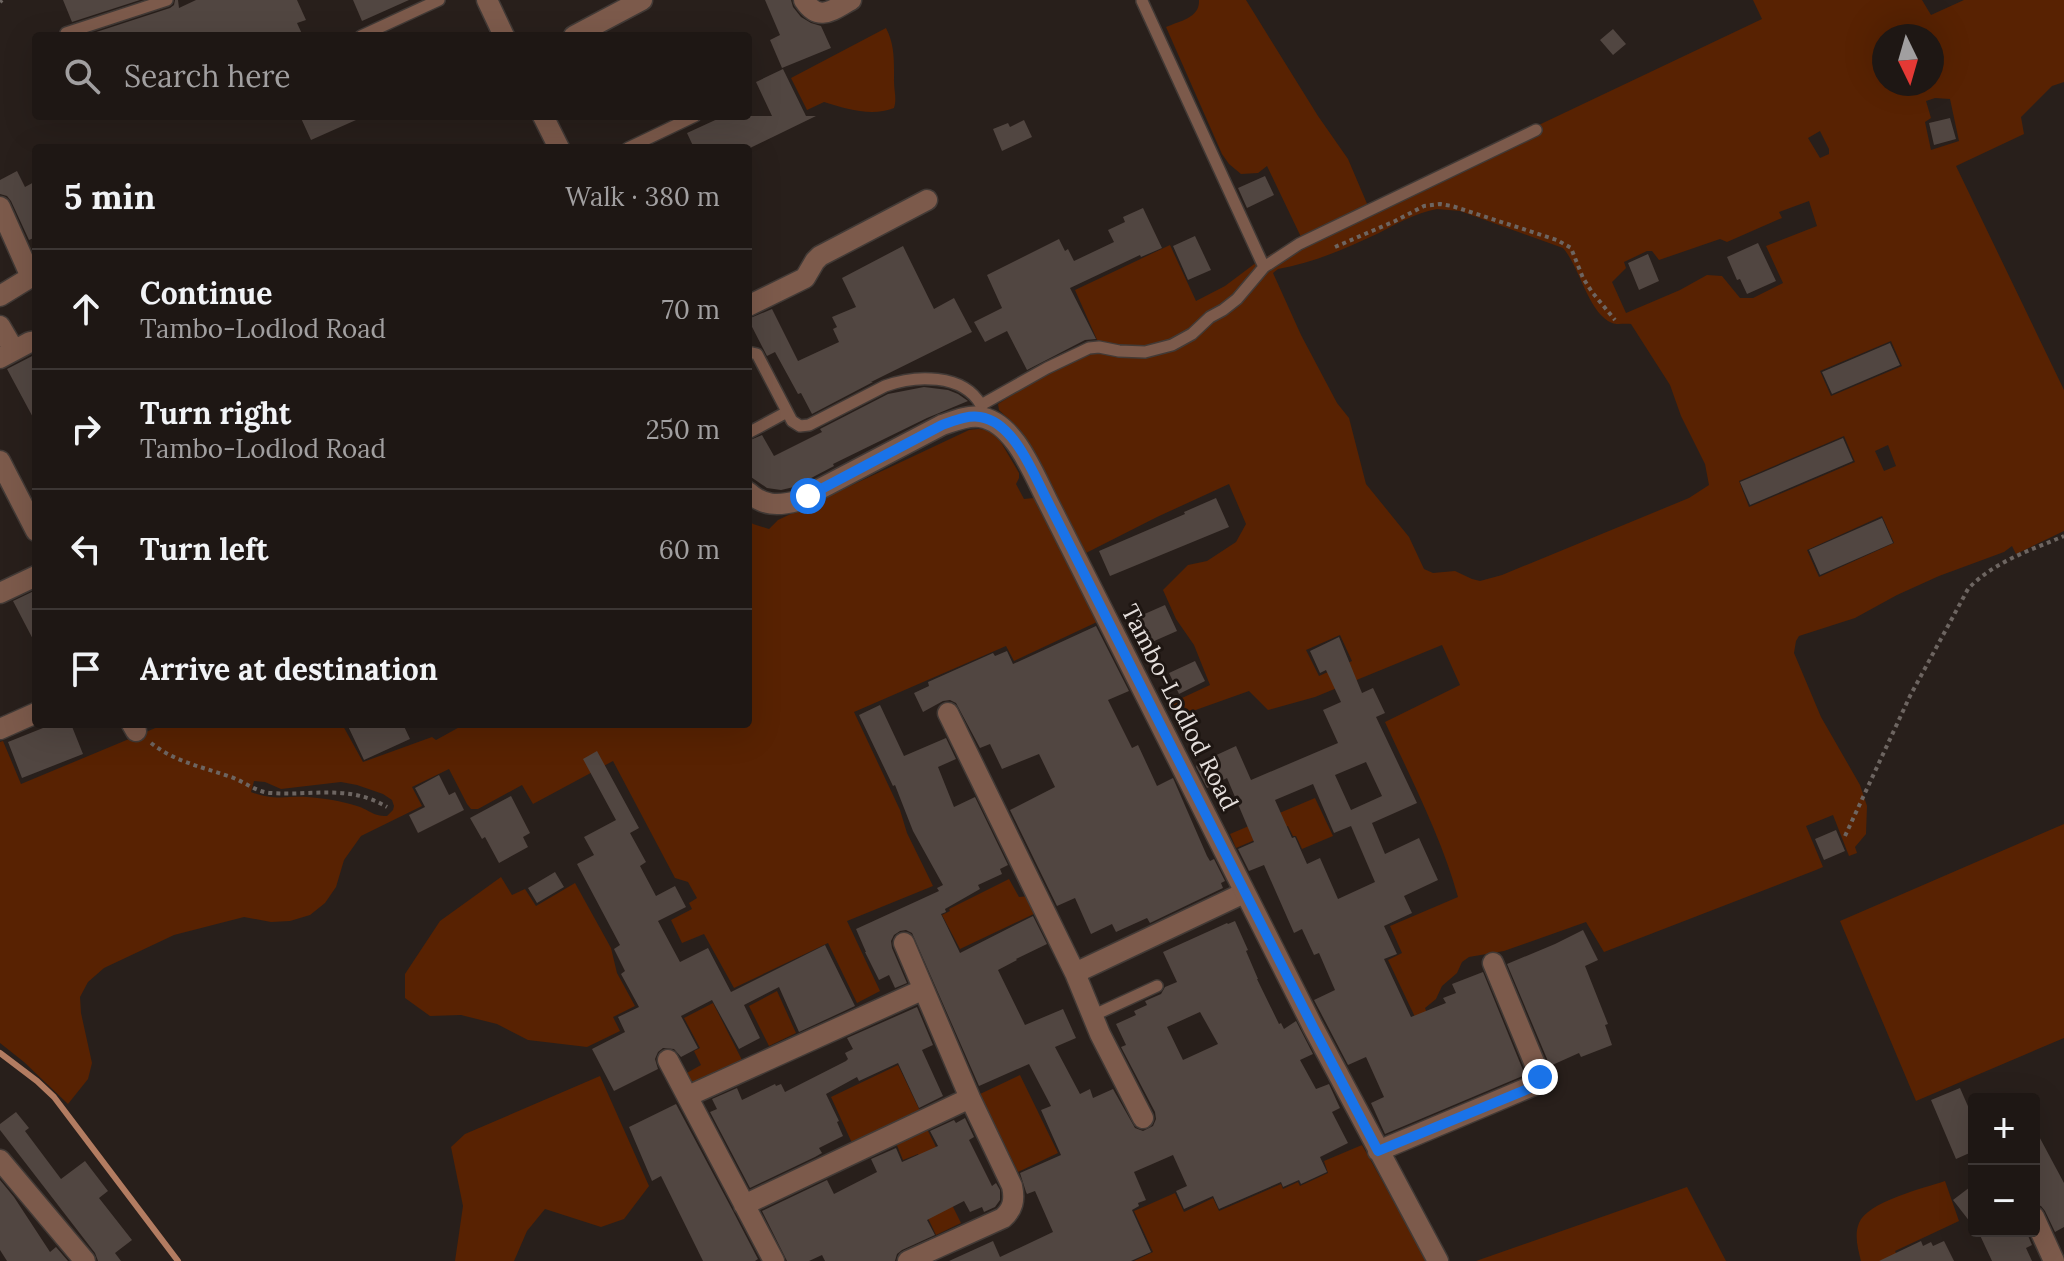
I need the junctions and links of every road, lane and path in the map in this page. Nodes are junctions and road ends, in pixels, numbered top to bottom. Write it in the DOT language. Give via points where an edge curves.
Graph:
graph roads {
  1 [pos="167,0"];
  2 [pos="439,0"];
  3 [pos="487,0"];
  4 [pos="642,0"];
  5 [pos="804,0"];
  6 [pos="851,0"];
  7 [pos="1142,1"];
  8 [pos="69,32"];
  9 [pos="370,32"];
  10 [pos="502,32"];
  11 [pos="582,32"];
  12 [pos="545,120"];
  13 [pos="687,120"];
  14 [pos="1536,130"];
  15 [pos="557,144"];
  16 [pos="636,144"];
  17 [pos="927,200"];
  18 [pos="0,207"];
  19 [pos="1328,249"];
  20 [pos="1264,267"];
  21 [pos="32,273"];
  22 [pos="32,278"];
  23 [pos="0,296"];
  24 [pos="752,304"];
  25 [pos="1615,320"];
  26 [pos="0,326"];
  27 [pos="32,342"];
  28 [pos="752,353"];
  29 [pos="7,354"];
  30 [pos="980,411"];
  31 [pos="787,412"];
  32 [pos="752,431"];
  33 [pos="0,461"];
  34 [pos="752,495"];
  35 [pos="32,523"];
  36 [pos="2064,536"];
  37 [pos="32,578"];
  38 [pos="0,593"];
  39 [pos="948,713"];
  40 [pos="32,715"];
  41 [pos="135,728"];
  42 [pos="0,729"];
  43 [pos="387,807"];
  44 [pos="1845,836"];
  45 [pos="1244,893"];
  46 [pos="904,943"];
  47 [pos="1493,963"];
  48 [pos="1075,973"];
  49 [pos="1157,986"];
  50 [pos="922,990"];
  51 [pos="1092,1016"];
  52 [pos="668,1060"];
  53 [pos="688,1096"];
  54 [pos="970,1098"];
  55 [pos="1143,1118"];
  56 [pos="1378,1151"];
  57 [pos="0,1160"];
  58 [pos="744,1205"];
  59 [pos="2040,1230"];
  60 [pos="85,1261"];
  61 [pos="774,1261"];
  62 [pos="908,1261"];
  63 [pos="1438,1261"];
  64 [pos="2054,1261"];
  1 -- 8 [label="lane"];
  2 -- 9 [label="lane"];
  3 -- 10 [label="street"];
  4 -- 11 [label="street"];
  5 -- 6 [label="street" via="821,13"];
  7 -- 20 [label="lane"];
  12 -- 15 [label="street"];
  13 -- 16 [label="lane"];
  14 -- 20 [label="lane" via="1299,244"];
  17 -- 24 [label="street" via="820,256 805,278"];
  18 -- 21 [label="street"];
  19 -- 25 [label="path" via="1424,206 1452,206 1571,248 1583,278"];
  20 -- 30 [label="lane" via="1237,299 1172,345 1145,352 1089,348"];
  22 -- 23 [label="street"];
  26 -- 29 [label="street"];
  27 -- 29 [label="street"];
  28 -- 31 [label="lane"];
  30 -- 31 [label="lane" via="976,396 958,384 913,379 885,386 804,426 795,424"];
  30 -- 34 [label="street" via="942,425 797,501 768,504"];
  30 -- 45 [label="street, Tambo-Lodlod Road" via="1015,441 1025,457"];
  31 -- 32 [label="lane"];
  33 -- 35 [label="street"];
  36 -- 44 [label="path" via="1994,567 1968,589 1910,696"];
  37 -- 38 [label="street"];
  39 -- 48 [label="street"];
  40 -- 42 [label="street"];
  41 -- 43 [label="path" via="165,754 264,792 344,792"];
  45 -- 48 [label="street"];
  45 -- 56 [label="street, Tambo-Lodlod Road"];
  46 -- 50 [label="street"];
  47 -- 56 [label="street" via="1539,1081"];
  48 -- 51 [label="street"];
  49 -- 51 [label="lane"];
  50 -- 53 [label="street"];
  50 -- 54 [label="street"];
  51 -- 55 [label="street"];
  52 -- 53 [label="street"];
  53 -- 58 [label="street"];
  54 -- 58 [label="street"];
  54 -- 62 [label="street" via="1012,1186 1013,1204 1003,1218"];
  56 -- 63 [label="street, Tambo-Lodlod Road"];
  57 -- 60 [label="street"];
  58 -- 61 [label="street"];
  59 -- 64 [label="street"];
}
